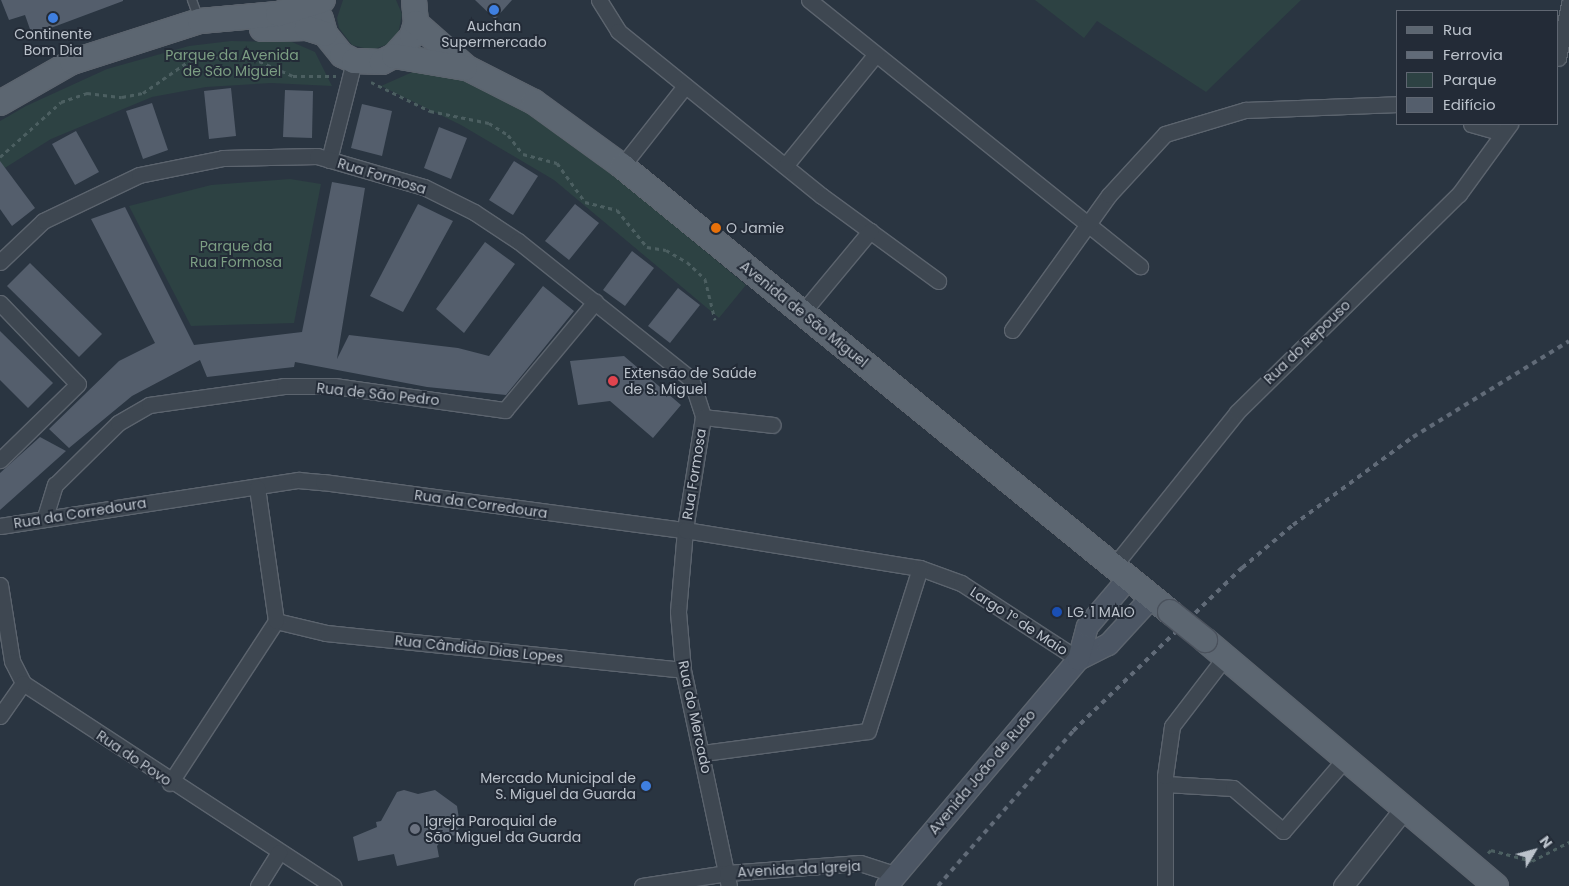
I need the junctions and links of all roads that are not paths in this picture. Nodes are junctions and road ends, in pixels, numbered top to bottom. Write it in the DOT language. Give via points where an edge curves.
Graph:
graph roads {
  1 [pos="323,0"];
  2 [pos="599,0"];
  3 [pos="809,0"];
  4 [pos="1569,4"];
  5 [pos="196,11"];
  6 [pos="415,11"];
  7 [pos="325,34"];
  8 [pos="138,42"];
  9 [pos="1559,53"];
  10 [pos="876,54"];
  11 [pos="394,56"];
  12 [pos="353,68"];
  13 [pos="467,68"];
  14 [pos="685,86"];
  15 [pos="0,103"];
  16 [pos="1396,104"];
  17 [pos="1480,125"];
  18 [pos="1506,128"];
  19 [pos="329,160"];
  20 [pos="622,166"];
  21 [pos="785,166"];
  22 [pos="1090,222"];
  23 [pos="870,231"];
  24 [pos="0,262"];
  25 [pos="1140,266"];
  26 [pos="938,281"];
  27 [pos="595,302"];
  28 [pos="0,303"];
  29 [pos="802,313"];
  30 [pos="1012,330"];
  31 [pos="703,417"];
  32 [pos="773,425"];
  33 [pos="0,460"];
  34 [pos="257,487"];
  35 [pos="45,517"];
  36 [pos="0,526"];
  37 [pos="685,530"];
  38 [pos="920,568"];
  39 [pos="1120,573"];
  40 [pos="960,583"];
  41 [pos="0,585"];
  42 [pos="1151,597"];
  43 [pos="276,621"];
  44 [pos="1225,657"];
  45 [pos="1078,659"];
  46 [pos="683,670"];
  47 [pos="23,683"];
  48 [pos="0,716"];
  49 [pos="703,753"];
  50 [pos="1344,760"];
  51 [pos="170,783"];
  52 [pos="1165,784"];
  53 [pos="1403,810"];
  54 [pos="279,852"];
  55 [pos="728,879"];
  56 [pos="891,880"];
  57 [pos="258,886"];
  58 [pos="333,886"];
  59 [pos="642,886"];
  60 [pos="1166,886"];
  61 [pos="1343,886"];
  62 [pos="1496,886"];
  1 -- 5 [label="main road" via="278,14"];
  1 -- 7 [label="main road"];
  2 -- 14 [label="street" via="618,32"];
  3 -- 10 [label="street"];
  4 -- 9 [label="street"];
  5 -- 8 [label="main road"];
  6 -- 11 [label="main road" via="409,42"];
  6 -- 13 [label="main road, Avenida de São Miguel"];
  7 -- 8 [label="main road" via="307,28 278,28"];
  7 -- 12 [label="main road"];
  8 -- 15 [label="main road" via="72,62"];
  10 -- 21 [label="street"];
  10 -- 22 [label="street"];
  11 -- 12 [label="main road"];
  11 -- 13 [label="main road, Avenida de São Miguel"];
  12 -- 19 [label="street"];
  13 -- 20 [label="main road, Avenida de São Miguel" via="534,102"];
  14 -- 20 [label="street"];
  14 -- 21 [label="street"];
  16 -- 22 [label="street" via="1245,110 1165,134"];
  17 -- 18 [label="street"];
  18 -- 39 [label="street, Rua do Repouso" via="1459,194 1231,418"];
  19 -- 24 [label="street, Rua Formosa" via="317,156 223,158 139,175 43,221"];
  19 -- 27 [label="street, Rua Formosa" via="424,187 474,212 518,241"];
  20 -- 29 [label="main road, Avenida de São Miguel"];
  21 -- 23 [label="street"];
  22 -- 25 [label="street"];
  22 -- 30 [label="street"];
  23 -- 26 [label="street"];
  23 -- 29 [label="street"];
  27 -- 31 [label="street, Rua Formosa" via="691,379"];
  27 -- 35 [label="street, Rua de São Pedro" via="505,410 334,386 284,386 149,405 118,423 55,485"];
  28 -- 33 [label="street" via="78,384"];
  29 -- 39 [label="main road, Avenida de São Miguel"];
  31 -- 32 [label="street, Rua Formosa"];
  31 -- 37 [label="street, Rua Formosa"];
  34 -- 35 [label="street, Rua da Corredoura"];
  34 -- 37 [label="street, Rua da Corredoura" via="298,480 323,482"];
  34 -- 43 [label="street"];
  35 -- 36 [label="street, Rua da Corredoura"];
  37 -- 38 [label="street, Rua da Corredoura"];
  37 -- 46 [label="street, Rua do Mercado" via="678,612"];
  38 -- 40 [label="street, Rua da Corredoura"];
  38 -- 49 [label="street" via="868,731"];
  39 -- 42 [label="main road, Avenida de São Miguel"];
  39 -- 45 [label="main road, Largo 1º de Maio" via="1087,626"];
  40 -- 45 [label="street, Largo 1º de Maio"];
  41 -- 47 [label="street, Rua do Povo" via="12,662"];
  42 -- 44 [label="main road, Avenida de São Miguel, bridge"];
  42 -- 45 [label="main road, Largo 1º de Maio" via="1108,644"];
  43 -- 46 [label="street, Rua Cândido Dias Lopes" via="326,633"];
  43 -- 51 [label="street"];
  44 -- 50 [label="main road, Avenida de São Miguel"];
  44 -- 52 [label="street" via="1172,726"];
  45 -- 56 [label="main road, Avenida João de Ruão"];
  46 -- 49 [label="street, Rua do Mercado"];
  47 -- 48 [label="street"];
  47 -- 51 [label="street, Rua do Povo"];
  49 -- 55 [label="street, Rua do Mercado"];
  50 -- 52 [label="street" via="1283,830 1233,788"];
  50 -- 53 [label="main road, Avenida de São Miguel"];
  51 -- 54 [label="street, Rua do Povo"];
  52 -- 60 [label="street"];
  53 -- 61 [label="street"];
  53 -- 62 [label="main road, Avenida de São Miguel"];
  54 -- 57 [label="street"];
  54 -- 58 [label="street, Rua do Povo"];
  55 -- 56 [label="street, Avenida da Igreja" via="860,863"];
  55 -- 59 [label="street, Avenida da Igreja"];
}
